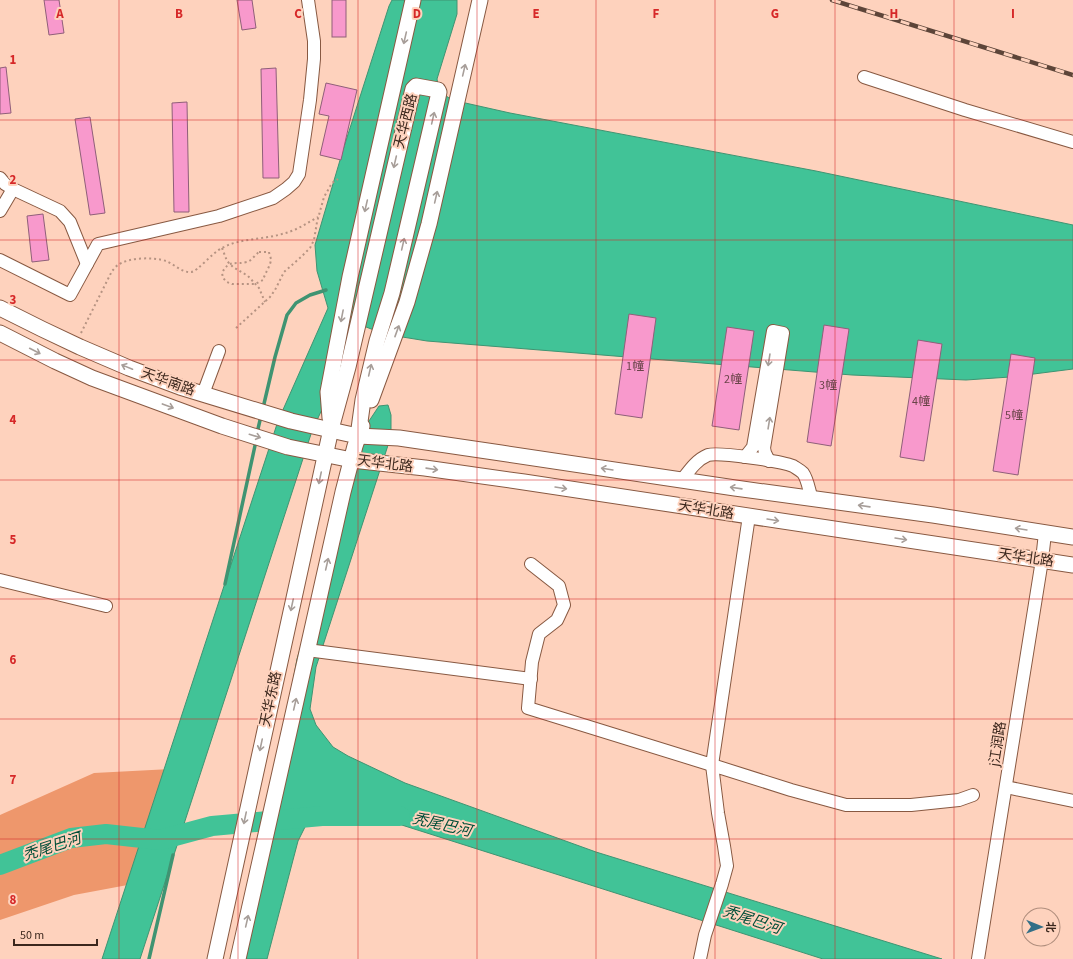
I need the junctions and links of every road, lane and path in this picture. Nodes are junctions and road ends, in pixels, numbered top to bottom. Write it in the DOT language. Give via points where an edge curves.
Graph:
graph roads {
  1 [pos="308,0"];
  2 [pos="413,0"];
  3 [pos="480,0"];
  4 [pos="864,77"];
  5 [pos="1073,142"];
  6 [pos="0,178"];
  7 [pos="338,180"];
  8 [pos="13,189"];
  9 [pos="0,212"];
  10 [pos="318,218"];
  11 [pos="222,248"];
  12 [pos="0,260"];
  13 [pos="87,264"];
  14 [pos="229,264"];
  15 [pos="255,284"];
  16 [pos="265,302"];
  17 [pos="0,308"];
  18 [pos="236,328"];
  19 [pos="0,333"];
  20 [pos="75,344"];
  21 [pos="219,351"];
  22 [pos="203,394"];
  23 [pos="342,444"];
  24 [pos="745,457"];
  25 [pos="769,461"];
  26 [pos="682,480"];
  27 [pos="812,499"];
  28 [pos="749,516"];
  29 [pos="1045,533"];
  30 [pos="1073,537"];
  31 [pos="1042,560"];
  32 [pos="531,564"];
  33 [pos="1073,564"];
  34 [pos="0,580"];
  35 [pos="106,606"];
  36 [pos="307,650"];
  37 [pos="531,679"];
  38 [pos="712,765"];
  39 [pos="1006,787"];
  40 [pos="973,795"];
  41 [pos="1073,801"];
  42 [pos="215,959"];
  43 [pos="238,959"];
  44 [pos="700,959"];
  45 [pos="978,959"];
  1 -- 13 [label="street" via="314,59 302,158 299,174 294,182 273,198 219,216 98,244"];
  2 -- 23 [label="main road, 天华西路, one-way" via="350,277 328,392"];
  23 -- 3 [label="main road, one-way" via="407,302 429,224"];
  4 -- 5 [label="street"];
  6 -- 8 [label="street"];
  7 -- 10 [label="path" via="332,183 324,197"];
  8 -- 9 [label="street"];
  8 -- 13 [label="street" via="60,211 70,222"];
  10 -- 11 [label="path" via="305,226 281,234 233,243"];
  10 -- 16 [label="path" via="310,248 284,272 275,290"];
  11 -- 14 [label="path"];
  11 -- 20 [label="path" via="195,271 190,272 157,259 133,259 118,265 112,271"];
  12 -- 13 [label="street" via="70,295"];
  14 -- 15 [label="path" via="248,276"];
  14 -- 15 [label="path" via="222,272 226,282"];
  14 -- 15 [label="path" via="248,262 259,252 269,252 271,259 263,280"];
  15 -- 16 [label="path"];
  16 -- 18 [label="path"];
  17 -- 20 [label="main road, 天华南路"];
  19 -- 23 [label="main road, 天华南路, one-way" via="92,378 222,426 288,447"];
  22 -- 20 [label="main road, 天华南路, one-way" via="129,368"];
  21 -- 22 [label="street"];
  22 -- 23 [label="main road, 天华南路" via="291,421"];
  23 -- 23 [label="main road, 天华西路, one-way" via="363,400 392,293 436,108 439,92 435,89 416,86 413,88 348,367"];
  26 -- 23 [label="main road, 天华北路, one-way" via="399,438"];
  23 -- 28 [label="main road, 天华北路, one-way" via="425,468"];
  36 -- 23 [label="main road, 天华东路, one-way" via="343,492"];
  23 -- 42 [label="main road, 天华东路, one-way" via="254,780"];
  24 -- 25 [label="street"];
  25 -- 24 [label="street, one-way" via="764,448 783,333 773,331 753,446"];
  24 -- 26 [label="street" via="708,455 691,467"];
  25 -- 27 [label="street" via="792,465 802,473"];
  27 -- 26 [label="main road, 天华北路, one-way"];
  29 -- 27 [label="main road, 天华北路, one-way"];
  28 -- 31 [label="main road, 天华北路, one-way"];
  28 -- 38 [label="street"];
  29 -- 30 [label="main road, 天华北路"];
  29 -- 31 [label="street, j江润路"];
  31 -- 33 [label="main road, 天华北路"];
  31 -- 39 [label="street, j江润路"];
  32 -- 37 [label="street" via="559,586 564,604 557,620 540,634 532,662"];
  34 -- 35 [label="street"];
  36 -- 37 [label="street"];
  43 -- 36 [label="main road, 天华东路, one-way"];
  37 -- 38 [label="street" via="528,708"];
  38 -- 40 [label="street" via="846,805 911,805 959,800"];
  38 -- 44 [label="street" via="727,866"];
  39 -- 41 [label="street"];
  39 -- 45 [label="street, j江润路"];
}
